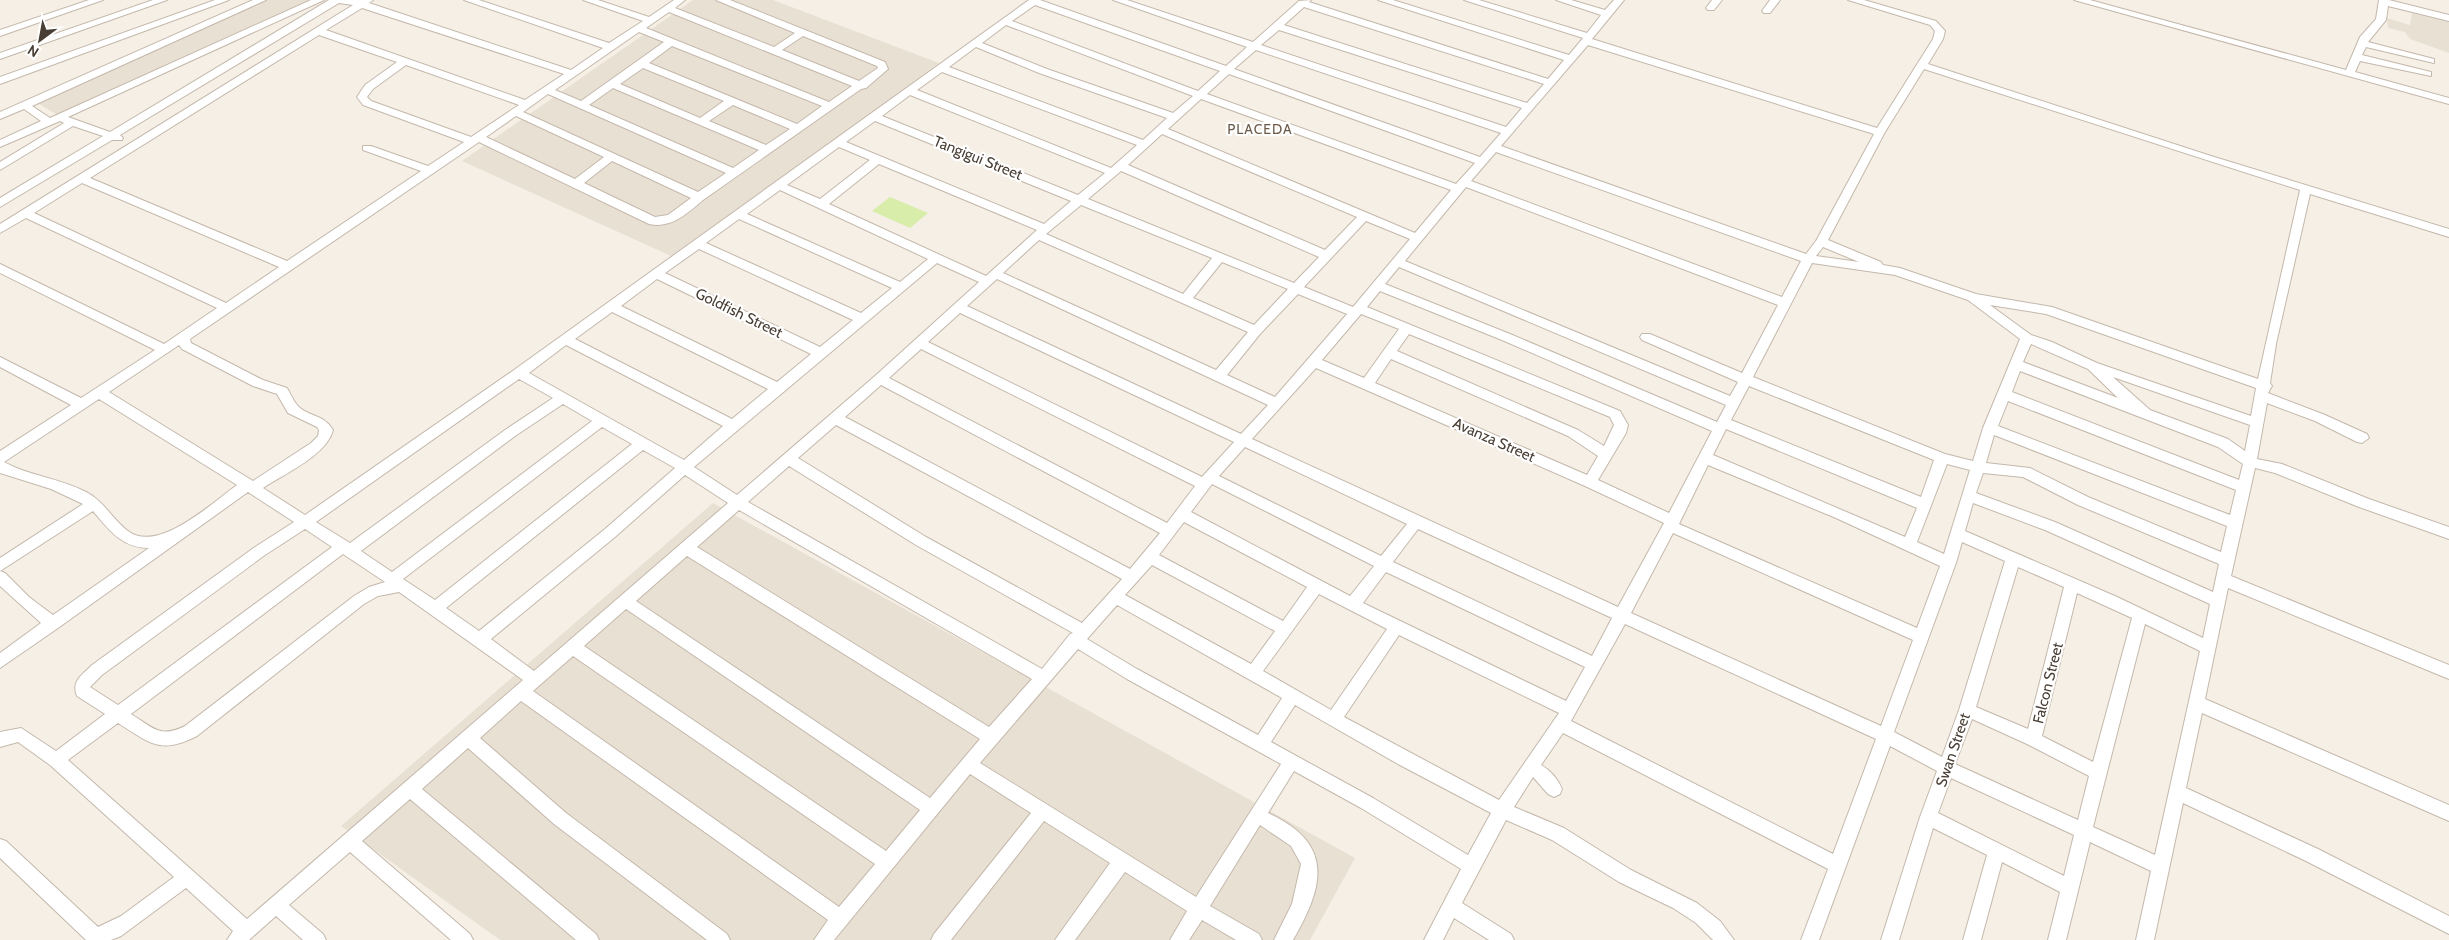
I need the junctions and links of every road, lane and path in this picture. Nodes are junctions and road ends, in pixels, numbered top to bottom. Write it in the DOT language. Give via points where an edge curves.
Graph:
graph roads {
  1 [pos="98,0"];
  2 [pos="162,0"];
  3 [pos="224,0"];
  4 [pos="319,0"];
  5 [pos="336,0"];
  6 [pos="340,0"];
  7 [pos="469,0"];
  8 [pos="588,0"];
  9 [pos="680,0"];
  10 [pos="721,0"];
  11 [pos="1035,0"];
  12 [pos="1118,0"];
  13 [pos="1383,0"];
  14 [pos="1469,0"];
  15 [pos="1561,0"];
  16 [pos="1619,0"];
  17 [pos="1775,0"];
  18 [pos="1853,0"];
  19 [pos="2079,0"];
  20 [pos="254,1"];
  21 [pos="2384,1"];
  22 [pos="365,2"];
  23 [pos="1304,2"];
  24 [pos="668,8"];
  25 [pos="1767,11"];
  26 [pos="1607,14"];
  27 [pos="2449,18"];
  28 [pos="650,20"];
  29 [pos="1006,22"];
  30 [pos="1277,26"];
  31 [pos="637,28"];
  32 [pos="5,32"];
  33 [pos="319,32"];
  34 [pos="803,32"];
  35 [pos="1588,39"];
  36 [pos="671,42"];
  37 [pos="2362,43"];
  38 [pos="976,44"];
  39 [pos="610,47"];
  40 [pos="1254,47"];
  41 [pos="775,51"];
  42 [pos="1,55"];
  43 [pos="2357,57"];
  44 [pos="1571,59"];
  45 [pos="2430,60"];
  46 [pos="404,62"];
  47 [pos="642,64"];
  48 [pos="1922,65"];
  49 [pos="941,68"];
  50 [pos="1229,70"];
  51 [pos="571,73"];
  52 [pos="2350,74"];
  53 [pos="2427,74"];
  54 [pos="0,81"];
  55 [pos="1551,83"];
  56 [pos="612,84"];
  57 [pos="862,86"];
  58 [pos="547,90"];
  59 [pos="909,91"];
  60 [pos="1199,95"];
  61 [pos="732,101"];
  62 [pos="2449,101"];
  63 [pos="28,104"];
  64 [pos="526,104"];
  65 [pos="0,105"];
  66 [pos="582,105"];
  67 [pos="831,106"];
  68 [pos="1529,107"];
  69 [pos="515,112"];
  70 [pos="0,116"];
  71 [pos="875,117"];
  72 [pos="1173,117"];
  73 [pos="53,120"];
  74 [pos="73,122"];
  75 [pos="701,122"];
  76 [pos="798,128"];
  77 [pos="1159,129"];
  78 [pos="1507,131"];
  79 [pos="1880,132"];
  80 [pos="113,136"];
  81 [pos="474,139"];
  82 [pos="838,143"];
  83 [pos="0,144"];
  84 [pos="135,144"];
  85 [pos="1143,144"];
  86 [pos="367,148"];
  87 [pos="1495,148"];
  88 [pos="768,150"];
  89 [pos="611,158"];
  90 [pos="877,160"];
  91 [pos="1482,162"];
  92 [pos="0,167"];
  93 [pos="1116,169"];
  94 [pos="429,170"];
  95 [pos="735,173"];
  96 [pos="80,178"];
  97 [pos="577,182"];
  98 [pos="779,185"];
  99 [pos="1460,186"];
  100 [pos="2306,188"];
  101 [pos="699,197"];
  102 [pos="1081,200"];
  103 [pos="0,203"];
  104 [pos="821,204"];
  105 [pos="24,214"];
  106 [pos="737,214"];
  107 [pos="1365,215"];
  108 [pos="0,229"];
  109 [pos="1042,232"];
  110 [pos="2449,233"];
  111 [pos="1417,238"];
  112 [pos="1821,242"];
  113 [pos="698,244"];
  114 [pos="1328,256"];
  115 [pos="936,258"];
  116 [pos="1219,258"];
  117 [pos="1808,259"];
  118 [pos="1397,262"];
  119 [pos="288,266"];
  120 [pos="0,268"];
  121 [pos="1884,269"];
  122 [pos="656,274"];
  123 [pos="991,278"];
  124 [pos="1378,286"];
  125 [pos="901,287"];
  126 [pos="1296,289"];
  127 [pos="1972,298"];
  128 [pos="1185,300"];
  129 [pos="1785,303"];
  130 [pos="611,306"];
  131 [pos="958,307"];
  132 [pos="227,308"];
  133 [pos="1357,310"];
  134 [pos="863,319"];
  135 [pos="1406,329"];
  136 [pos="1256,331"];
  137 [pos="182,337"];
  138 [pos="1646,337"];
  139 [pos="2026,338"];
  140 [pos="565,339"];
  141 [pos="919,343"];
  142 [pos="164,349"];
  143 [pos="1389,352"];
  144 [pos="821,353"];
  145 [pos="0,361"];
  146 [pos="1314,362"];
  147 [pos="2015,364"];
  148 [pos="2093,366"];
  149 [pos="519,372"];
  150 [pos="1218,376"];
  151 [pos="880,379"];
  152 [pos="1744,379"];
  153 [pos="1366,384"];
  154 [pos="778,388"];
  155 [pos="2264,391"];
  156 [pos="98,392"];
  157 [pos="2004,394"];
  158 [pos="563,398"];
  159 [pos="81,404"];
  160 [pos="1278,404"];
  161 [pos="1734,404"];
  162 [pos="2148,414"];
  163 [pos="835,418"];
  164 [pos="602,420"];
  165 [pos="2257,423"];
  166 [pos="733,425"];
  167 [pos="1722,426"];
  168 [pos="1990,428"];
  169 [pos="2362,438"];
  170 [pos="1243,440"];
  171 [pos="642,443"];
  172 [pos="1606,454"];
  173 [pos="0,458"];
  174 [pos="1706,458"];
  175 [pos="1942,458"];
  176 [pos="788,459"];
  177 [pos="2250,462"];
  178 [pos="0,466"];
  179 [pos="684,467"];
  180 [pos="1976,467"];
  181 [pos="1207,481"];
  182 [pos="1590,482"];
  183 [pos="251,486"];
  184 [pos="2242,487"];
  185 [pos="1969,496"];
  186 [pos="738,502"];
  187 [pos="93,504"];
  188 [pos="1925,505"];
  189 [pos="1182,514"];
  190 [pos="306,522"];
  191 [pos="1416,522"];
  192 [pos="2234,523"];
  193 [pos="1671,524"];
  194 [pos="1170,531"];
  195 [pos="2449,533"];
  196 [pos="179,534"];
  197 [pos="1957,534"];
  198 [pos="1908,543"];
  199 [pos="686,548"];
  200 [pos="347,549"];
  201 [pos="1150,557"];
  202 [pos="2013,559"];
  203 [pos="2227,561"];
  204 [pos="1949,563"];
  205 [pos="0,565"];
  206 [pos="1385,565"];
  207 [pos="0,576"];
  208 [pos="1132,577"];
  209 [pos="2223,579"];
  210 [pos="397,582"];
  211 [pos="1317,585"];
  212 [pos="2072,585"];
  213 [pos="1114,596"];
  214 [pos="2219,600"];
  215 [pos="625,601"];
  216 [pos="1353,604"];
  217 [pos="436,608"];
  218 [pos="1621,616"];
  219 [pos="2140,616"];
  220 [pos="52,624"];
  221 [pos="1398,626"];
  222 [pos="1285,629"];
  223 [pos="1079,635"];
  224 [pos="1922,637"];
  225 [pos="480,639"];
  226 [pos="573,647"];
  227 [pos="2207,647"];
  228 [pos="0,661"];
  229 [pos="1594,664"];
  230 [pos="1254,672"];
  231 [pos="2449,672"];
  232 [pos="1042,677"];
  233 [pos="535,680"];
  234 [pos="521,692"];
  235 [pos="1292,696"];
  236 [pos="2197,703"];
  237 [pos="1569,710"];
  238 [pos="1966,710"];
  239 [pos="118,713"];
  240 [pos="1334,719"];
  241 [pos="1559,724"];
  242 [pos="1886,736"];
  243 [pos="990,737"];
  244 [pos="468,738"];
  245 [pos="2033,739"];
  246 [pos="0,740"];
  247 [pos="1260,745"];
  248 [pos="56,760"];
  249 [pos="1290,762"];
  250 [pos="968,764"];
  251 [pos="1530,767"];
  252 [pos="1947,768"];
  253 [pos="2098,773"];
  254 [pos="410,788"];
  255 [pos="1554,789"];
  256 [pos="2177,792"];
  257 [pos="931,808"];
  258 [pos="1043,810"];
  259 [pos="1502,810"];
  260 [pos="2449,813"];
  261 [pos="1258,816"];
  262 [pos="1928,817"];
  263 [pos="2083,832"];
  264 [pos="350,841"];
  265 [pos="0,847"];
  266 [pos="1996,853"];
  267 [pos="1123,860"];
  268 [pos="888,863"];
  269 [pos="1838,864"];
  270 [pos="2160,866"];
  271 [pos="1472,867"];
  272 [pos="187,877"];
  273 [pos="2069,888"];
  274 [pos="276,905"];
  275 [pos="1451,906"];
  276 [pos="1199,909"];
  277 [pos="841,919"];
  278 [pos="2449,925"];
  279 [pos="241,935"];
  280 [pos="317,940"];
  281 [pos="464,940"];
  282 [pos="590,940"];
  283 [pos="722,940"];
  284 [pos="823,940"];
  285 [pos="940,940"];
  286 [pos="1064,940"];
  287 [pos="1179,940"];
  288 [pos="1253,940"];
  289 [pos="1284,940"];
  290 [pos="1433,940"];
  291 [pos="1505,940"];
  292 [pos="1725,940"];
  293 [pos="1810,940"];
  294 [pos="1890,940"];
  295 [pos="1972,940"];
  296 [pos="2057,940"];
  297 [pos="2145,940"];
  1 -- 32 [label="street"];
  2 -- 42 [label="street"];
  3 -- 54 [label="street"];
  4 -- 73 [label="street"];
  5 -- 80 [label="street"];
  6 -- 22 [label="street"];
  7 -- 39 [label="street"];
  8 -- 28 [label="street"];
  9 -- 24 [label="street"];
  10 -- 34 [label="street"];
  11 -- 29 [label="street"];
  11 -- 50 [label="street"];
  12 -- 40 [label="street"];
  13 -- 44 [label="street"];
  14 -- 35 [label="street"];
  15 -- 26 [label="street"];
  16 -- 26 [label="street"];
  17 -- 25 [label="street"];
  18 -- 48 [label="street" via="1938,27 1940,35"];
  19 -- 52 [label="street"];
  20 -- 63 [label="street"];
  21 -- 27 [label="street"];
  21 -- 37 [label="street" via="2380,22"];
  22 -- 33 [label="street"];
  22 -- 51 [label="street"];
  23 -- 30 [label="street"];
  23 -- 55 [label="street"];
  24 -- 28 [label="street"];
  24 -- 41 [label="street"];
  26 -- 35 [label="street"];
  28 -- 31 [label="street"];
  29 -- 38 [label="street"];
  29 -- 60 [label="street"];
  30 -- 40 [label="street"];
  30 -- 68 [label="street"];
  31 -- 36 [label="street"];
  31 -- 39 [label="street"];
  32 -- 42 [label="street"];
  33 -- 46 [label="street"];
  33 -- 84 [label="street"];
  34 -- 41 [label="street"];
  34 -- 57 [label="street" via="881,64 881,72"];
  35 -- 44 [label="street"];
  35 -- 79 [label="street"];
  36 -- 47 [label="street"];
  36 -- 67 [label="street"];
  37 -- 43 [label="street"];
  37 -- 45 [label="street"];
  38 -- 49 [label="street"];
  38 -- 72 [label="street"];
  39 -- 51 [label="street"];
  40 -- 50 [label="street"];
  40 -- 78 [label="street"];
  41 -- 57 [label="street"];
  43 -- 52 [label="street"];
  43 -- 53 [label="street"];
  44 -- 55 [label="street"];
  46 -- 64 [label="street"];
  46 -- 81 [label="street" via="368,87 362,97 367,103"];
  47 -- 56 [label="street"];
  47 -- 61 [label="street"];
  48 -- 79 [label="street"];
  48 -- 100 [label="street"];
  49 -- 59 [label="street"];
  49 -- 85 [label="street"];
  50 -- 60 [label="street"];
  50 -- 91 [label="street"];
  51 -- 58 [label="street"];
  52 -- 62 [label="street"];
  55 -- 68 [label="street"];
  56 -- 66 [label="street"];
  56 -- 75 [label="street"];
  57 -- 67 [label="street"];
  58 -- 64 [label="street"];
  58 -- 66 [label="street"];
  59 -- 71 [label="street"];
  59 -- 93 [label="street"];
  60 -- 72 [label="street"];
  60 -- 99 [label="street"];
  61 -- 75 [label="street"];
  61 -- 76 [label="street"];
  63 -- 65 [label="street"];
  63 -- 70 [label="street"];
  63 -- 73 [label="street"];
  64 -- 69 [label="street"];
  66 -- 95 [label="street"];
  67 -- 76 [label="street"];
  68 -- 78 [label="street"];
  69 -- 81 [label="street"];
  69 -- 89 [label="street"];
  71 -- 82 [label="street"];
  71 -- 102 [label="street, Tangigui Street"];
  72 -- 77 [label="street"];
  73 -- 74 [label="street"];
  73 -- 83 [label="street"];
  74 -- 80 [label="street"];
  74 -- 92 [label="street"];
  75 -- 88 [label="street"];
  76 -- 88 [label="street"];
  77 -- 85 [label="street"];
  77 -- 107 [label="street"];
  78 -- 87 [label="street"];
  79 -- 112 [label="street"];
  80 -- 84 [label="street"];
  80 -- 103 [label="street"];
  81 -- 94 [label="street"];
  81 -- 97 [label="street"];
  82 -- 90 [label="street"];
  82 -- 98 [label="street"];
  84 -- 96 [label="street"];
  85 -- 93 [label="street"];
  86 -- 94 [label="street"];
  87 -- 91 [label="street"];
  87 -- 117 [label="street"];
  88 -- 95 [label="street"];
  89 -- 97 [label="street"];
  89 -- 101 [label="street"];
  90 -- 104 [label="street"];
  90 -- 109 [label="street"];
  91 -- 99 [label="street"];
  93 -- 102 [label="street"];
  93 -- 114 [label="street"];
  94 -- 119 [label="street"];
  95 -- 101 [label="street"];
  96 -- 105 [label="street"];
  96 -- 119 [label="street"];
  97 -- 101 [label="street" via="660,222 673,218"];
  98 -- 104 [label="street"];
  98 -- 106 [label="street"];
  99 -- 111 [label="street"];
  99 -- 129 [label="street"];
  100 -- 110 [label="street"];
  100 -- 155 [label="street" via="2270,344"];
  102 -- 109 [label="street"];
  102 -- 116 [label="street, Tangigui Street"];
  104 -- 115 [label="street"];
  105 -- 108 [label="street"];
  105 -- 132 [label="street"];
  106 -- 113 [label="street"];
  106 -- 125 [label="street"];
  107 -- 111 [label="street"];
  107 -- 114 [label="street"];
  109 -- 123 [label="street"];
  109 -- 128 [label="street"];
  111 -- 118 [label="street"];
  112 -- 117 [label="street"];
  112 -- 121 [label="street"];
  113 -- 122 [label="street"];
  113 -- 134 [label="street"];
  114 -- 126 [label="street"];
  115 -- 123 [label="street"];
  115 -- 125 [label="street"];
  116 -- 126 [label="street, Tangigui Street"];
  116 -- 128 [label="street"];
  117 -- 121 [label="street"];
  117 -- 129 [label="street"];
  118 -- 124 [label="street"];
  118 -- 161 [label="street"];
  119 -- 132 [label="street"];
  120 -- 142 [label="street"];
  121 -- 127 [label="street"];
  122 -- 130 [label="street"];
  122 -- 144 [label="street, Goldfish Street"];
  123 -- 131 [label="street"];
  123 -- 150 [label="street"];
  124 -- 133 [label="street"];
  124 -- 167 [label="street"];
  125 -- 134 [label="street"];
  126 -- 133 [label="street, Tangigui Street"];
  126 -- 136 [label="street"];
  127 -- 139 [label="street"];
  127 -- 155 [label="street" via="2048,310"];
  128 -- 136 [label="street"];
  129 -- 152 [label="street"];
  130 -- 140 [label="street"];
  130 -- 154 [label="street"];
  131 -- 141 [label="street"];
  131 -- 170 [label="street"];
  132 -- 137 [label="street"];
  133 -- 135 [label="street, Tangigui Street"];
  133 -- 146 [label="street"];
  134 -- 144 [label="street"];
  135 -- 143 [label="street"];
  135 -- 172 [label="street, Tangigui Street" via="1615,414 1621,425"];
  136 -- 150 [label="street"];
  137 -- 142 [label="street"];
  137 -- 183 [label="street" via="186,346 282,392 293,410 322,424 326,430 324,438 316,446"];
  138 -- 152 [label="street"];
  139 -- 147 [label="street"];
  139 -- 148 [label="street"];
  140 -- 149 [label="street"];
  140 -- 166 [label="street"];
  141 -- 151 [label="street"];
  141 -- 181 [label="street"];
  142 -- 156 [label="street"];
  143 -- 153 [label="street"];
  143 -- 172 [label="street" via="1573,433"];
  144 -- 154 [label="street"];
  145 -- 159 [label="street"];
  146 -- 153 [label="street, Avanza Street"];
  146 -- 160 [label="street"];
  147 -- 157 [label="street"];
  147 -- 162 [label="street"];
  148 -- 162 [label="street"];
  148 -- 165 [label="street"];
  149 -- 158 [label="street"];
  149 -- 190 [label="street"];
  150 -- 160 [label="street"];
  151 -- 163 [label="street"];
  151 -- 194 [label="street"];
  152 -- 161 [label="street"];
  152 -- 175 [label="street"];
  153 -- 182 [label="street, Avanza Street"];
  154 -- 166 [label="street"];
  155 -- 165 [label="street"];
  155 -- 169 [label="street"];
  156 -- 159 [label="street"];
  156 -- 183 [label="street"];
  157 -- 168 [label="street"];
  157 -- 184 [label="street"];
  158 -- 164 [label="street"];
  158 -- 200 [label="street"];
  159 -- 173 [label="street"];
  160 -- 170 [label="street"];
  161 -- 167 [label="street"];
  162 -- 177 [label="street" via="2223,443"];
  163 -- 176 [label="street"];
  163 -- 208 [label="street"];
  164 -- 171 [label="street"];
  164 -- 210 [label="street"];
  165 -- 177 [label="street"];
  166 -- 179 [label="street"];
  167 -- 174 [label="street"];
  167 -- 188 [label="street"];
  168 -- 180 [label="street"];
  168 -- 192 [label="street"];
  170 -- 181 [label="street"];
  170 -- 191 [label="street"];
  171 -- 179 [label="street"];
  171 -- 217 [label="street"];
  172 -- 182 [label="street"];
  174 -- 193 [label="street"];
  174 -- 198 [label="street"];
  175 -- 180 [label="street"];
  175 -- 188 [label="street"];
  176 -- 186 [label="street"];
  176 -- 223 [label="street"];
  177 -- 184 [label="street"];
  177 -- 195 [label="street" via="2278,468"];
  178 -- 187 [label="street" via="14,475 70,490"];
  179 -- 186 [label="street"];
  179 -- 225 [label="street" via="610,533"];
  180 -- 185 [label="street"];
  180 -- 203 [label="street" via="2024,472 2083,501"];
  181 -- 189 [label="street"];
  181 -- 206 [label="street"];
  182 -- 193 [label="street, Avanza Street"];
  183 -- 190 [label="street"];
  183 -- 196 [label="street"];
  184 -- 192 [label="street"];
  185 -- 197 [label="street"];
  185 -- 214 [label="street" via="2050,526"];
  186 -- 199 [label="street"];
  186 -- 232 [label="street"];
  187 -- 196 [label="street" via="122,533 135,541 157,541"];
  187 -- 205 [label="street"];
  188 -- 198 [label="street"];
  189 -- 194 [label="street"];
  189 -- 211 [label="street"];
  190 -- 200 [label="street"];
  190 -- 239 [label="street" via="260,551 86,679 83,691"];
  191 -- 206 [label="street"];
  191 -- 218 [label="street"];
  192 -- 203 [label="street"];
  193 -- 218 [label="street"];
  193 -- 224 [label="street, Avanza Street"];
  194 -- 201 [label="street"];
  196 -- 220 [label="street"];
  197 -- 202 [label="street"];
  197 -- 204 [label="street"];
  198 -- 204 [label="street"];
  199 -- 215 [label="street"];
  199 -- 243 [label="street"];
  200 -- 210 [label="street"];
  200 -- 239 [label="street"];
  201 -- 208 [label="street"];
  201 -- 222 [label="street"];
  202 -- 212 [label="street"];
  202 -- 238 [label="street, Swan Street"];
  203 -- 209 [label="street"];
  204 -- 224 [label="street"];
  206 -- 216 [label="street"];
  206 -- 229 [label="street"];
  207 -- 220 [label="street"];
  208 -- 213 [label="street"];
  209 -- 214 [label="street"];
  209 -- 231 [label="street"];
  210 -- 217 [label="street"];
  210 -- 239 [label="street" via="359,600 192,731 180,737 163,741 155,738"];
  211 -- 216 [label="street"];
  211 -- 222 [label="street"];
  212 -- 219 [label="street"];
  212 -- 245 [label="street, Falcon Street"];
  213 -- 223 [label="street"];
  213 -- 230 [label="street"];
  214 -- 227 [label="street"];
  215 -- 226 [label="street"];
  215 -- 257 [label="street"];
  216 -- 221 [label="street"];
  217 -- 225 [label="street"];
  218 -- 229 [label="street"];
  218 -- 242 [label="street"];
  219 -- 227 [label="street"];
  219 -- 253 [label="street"];
  220 -- 228 [label="street"];
  221 -- 237 [label="street"];
  221 -- 240 [label="street"];
  222 -- 230 [label="street"];
  223 -- 232 [label="street"];
  223 -- 247 [label="street" via="1125,670"];
  224 -- 242 [label="street"];
  225 -- 233 [label="street"];
  226 -- 233 [label="street"];
  226 -- 268 [label="street"];
  227 -- 236 [label="street"];
  229 -- 237 [label="street"];
  230 -- 235 [label="street"];
  232 -- 243 [label="street"];
  233 -- 234 [label="street"];
  234 -- 244 [label="street"];
  234 -- 277 [label="street"];
  235 -- 240 [label="street"];
  235 -- 247 [label="street"];
  236 -- 256 [label="street"];
  236 -- 260 [label="street"];
  237 -- 241 [label="street"];
  238 -- 245 [label="street"];
  238 -- 252 [label="street, Swan Street"];
  239 -- 248 [label="street"];
  240 -- 259 [label="street"];
  241 -- 251 [label="street"];
  241 -- 269 [label="street"];
  242 -- 252 [label="street"];
  242 -- 269 [label="street"];
  243 -- 250 [label="street"];
  244 -- 254 [label="street"];
  244 -- 283 [label="street" via="553,812"];
  245 -- 253 [label="street, Falcon Street"];
  246 -- 248 [label="street" via="21,735"];
  247 -- 249 [label="street"];
  248 -- 272 [label="street"];
  249 -- 261 [label="street"];
  249 -- 271 [label="street" via="1367,803"];
  250 -- 257 [label="street"];
  250 -- 258 [label="street"];
  251 -- 255 [label="street" via="1542,774"];
  251 -- 259 [label="street"];
  252 -- 262 [label="street, Swan Street"];
  252 -- 263 [label="street"];
  253 -- 263 [label="street"];
  254 -- 264 [label="street"];
  254 -- 282 [label="street"];
  256 -- 270 [label="street"];
  256 -- 278 [label="street" via="2312,855"];
  257 -- 268 [label="street"];
  258 -- 267 [label="street"];
  258 -- 285 [label="street"];
  259 -- 271 [label="street"];
  259 -- 292 [label="street" via="1557,834 1624,875 1700,913"];
  261 -- 276 [label="street"];
  261 -- 289 [label="street" via="1278,825 1294,839 1305,852 1310,865 1298,915"];
  262 -- 266 [label="street"];
  262 -- 294 [label="street, Swan Street"];
  263 -- 270 [label="street"];
  263 -- 273 [label="street"];
  264 -- 274 [label="street"];
  264 -- 281 [label="street"];
  265 -- 272 [label="street" via="95,936 118,928"];
  266 -- 273 [label="street"];
  266 -- 295 [label="street"];
  267 -- 276 [label="street"];
  267 -- 286 [label="street"];
  268 -- 277 [label="street"];
  269 -- 293 [label="street"];
  270 -- 297 [label="street"];
  271 -- 275 [label="street"];
  272 -- 279 [label="street"];
  273 -- 296 [label="street"];
  274 -- 279 [label="street"];
  274 -- 280 [label="street"];
  275 -- 290 [label="street"];
  275 -- 291 [label="street"];
  276 -- 287 [label="street"];
  276 -- 288 [label="street"];
  277 -- 284 [label="street"];
}
